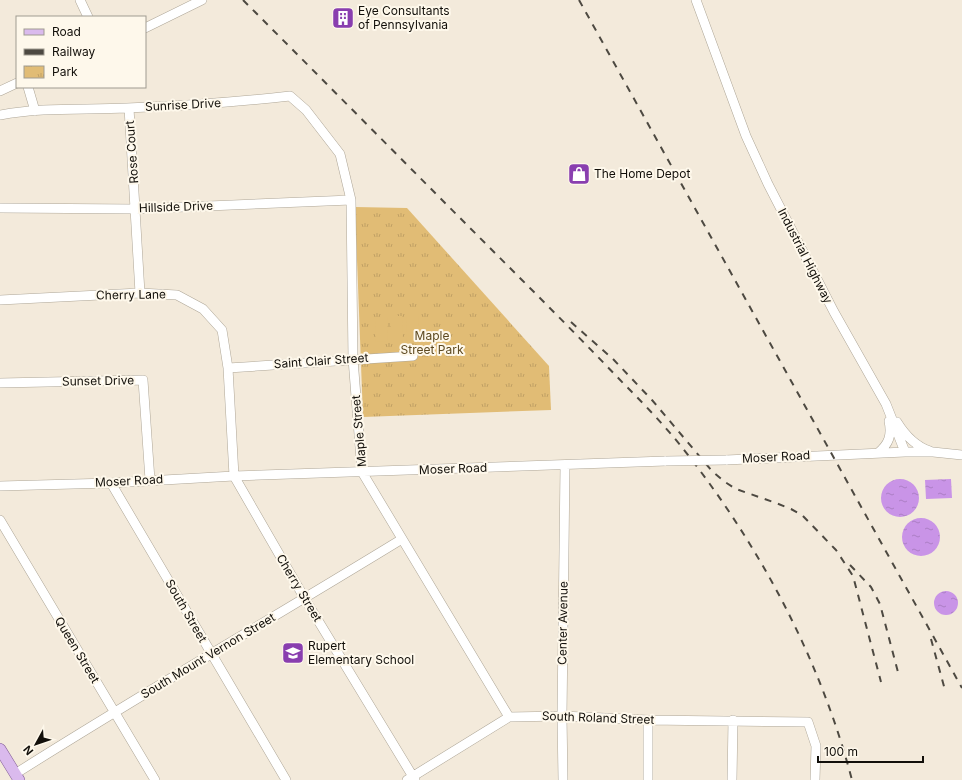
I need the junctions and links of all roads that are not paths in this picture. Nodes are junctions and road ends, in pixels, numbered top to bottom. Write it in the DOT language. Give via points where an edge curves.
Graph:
graph roads {
  1 [pos="80,0"];
  2 [pos="202,0"];
  3 [pos="696,0"];
  4 [pos="88,16"];
  5 [pos="146,28"];
  6 [pos="16,83"];
  7 [pos="28,88"];
  8 [pos="0,91"];
  9 [pos="129,108"];
  10 [pos="35,111"];
  11 [pos="0,115"];
  12 [pos="340,154"];
  13 [pos="351,200"];
  14 [pos="0,208"];
  15 [pos="136,209"];
  16 [pos="140,293"];
  17 [pos="0,300"];
  18 [pos="413,356"];
  19 [pos="353,359"];
  20 [pos="228,368"];
  21 [pos="0,383"];
  22 [pos="886,404"];
  23 [pos="905,452"];
  24 [pos="933,452"];
  25 [pos="878,453"];
  26 [pos="962,455"];
  27 [pos="565,466"];
  28 [pos="362,472"];
  29 [pos="234,476"];
  30 [pos="150,480"];
  31 [pos="111,482"];
  32 [pos="0,486"];
  33 [pos="0,520"];
  34 [pos="402,539"];
  35 [pos="305,599"];
  36 [pos="211,654"];
  37 [pos="114,712"];
  38 [pos="562,716"];
  39 [pos="509,717"];
  40 [pos="648,720"];
  41 [pos="733,720"];
  42 [pos="0,749"];
  43 [pos="17,777"];
  44 [pos="412,779"];
  45 [pos="154,780"];
  46 [pos="286,780"];
  47 [pos="563,780"];
  48 [pos="648,780"];
  49 [pos="732,780"];
  50 [pos="815,780"];
  1 -- 4 [label="street"];
  2 -- 5 [label="street"];
  3 -- 22 [label="street, Industrial Highway" via="746,136 768,184 834,312"];
  6 -- 8 [label="street"];
  7 -- 10 [label="street"];
  9 -- 10 [label="street, Sunrise Drive"];
  9 -- 12 [label="street, Sunrise Drive" via="290,96 306,110"];
  9 -- 15 [label="street, Rose Court"];
  10 -- 11 [label="street, Sunrise Drive"];
  12 -- 13 [label="street, Maple Street"];
  13 -- 15 [label="street, Hillside Drive"];
  13 -- 19 [label="street, Maple Street"];
  14 -- 15 [label="street, Hillside Drive"];
  15 -- 16 [label="street, Rose Court"];
  16 -- 17 [label="street, Cherry Lane"];
  16 -- 20 [label="street, Cherry Lane" via="177,295 203,309 222,330"];
  18 -- 19 [label="street, Saint Clair Street"];
  19 -- 20 [label="street, Saint Clair Street"];
  19 -- 28 [label="street, Maple Street"];
  20 -- 29 [label="street, Cherry Lane"];
  21 -- 30 [label="street, Sunset Drive" via="143,380"];
  22 -- 23 [label="street, Industrial Highway"];
  22 -- 24 [label="street" via="903,431 924,449"];
  22 -- 25 [label="street" via="890,438"];
  23 -- 24 [label="street"];
  23 -- 25 [label="street, Moser Road"];
  24 -- 26 [label="street"];
  25 -- 27 [label="street, Moser Road, bridge"];
  27 -- 28 [label="street, Moser Road"];
  27 -- 38 [label="street, Center Avenue"];
  28 -- 29 [label="street, Moser Road"];
  28 -- 34 [label="street, Maple Street"];
  29 -- 30 [label="street, Moser Road"];
  29 -- 35 [label="street, Cherry Street"];
  30 -- 31 [label="street, Moser Road"];
  31 -- 32 [label="street, Moser Road"];
  31 -- 36 [label="street, South Street"];
  33 -- 37 [label="street, Queen Street"];
  34 -- 35 [label="street, South Mount Vernon Street"];
  34 -- 39 [label="street, Maple Street"];
  35 -- 36 [label="street, South Mount Vernon Street"];
  35 -- 44 [label="street, Cherry Street"];
  36 -- 37 [label="street, South Mount Vernon Street"];
  36 -- 46 [label="street, South Street"];
  37 -- 43 [label="street, South Mount Vernon Street"];
  37 -- 45 [label="street, Queen Street"];
  38 -- 39 [label="street, South Roland Street"];
  38 -- 40 [label="street, South Roland Street"];
  38 -- 47 [label="street, Center Avenue"];
  39 -- 44 [label="street"];
  40 -- 41 [label="street, South Roland Street"];
  40 -- 48 [label="street"];
  41 -- 49 [label="street"];
  41 -- 50 [label="street, South Roland Street" via="808,722 816,746"];
  42 -- 43 [label="main road"];
}
